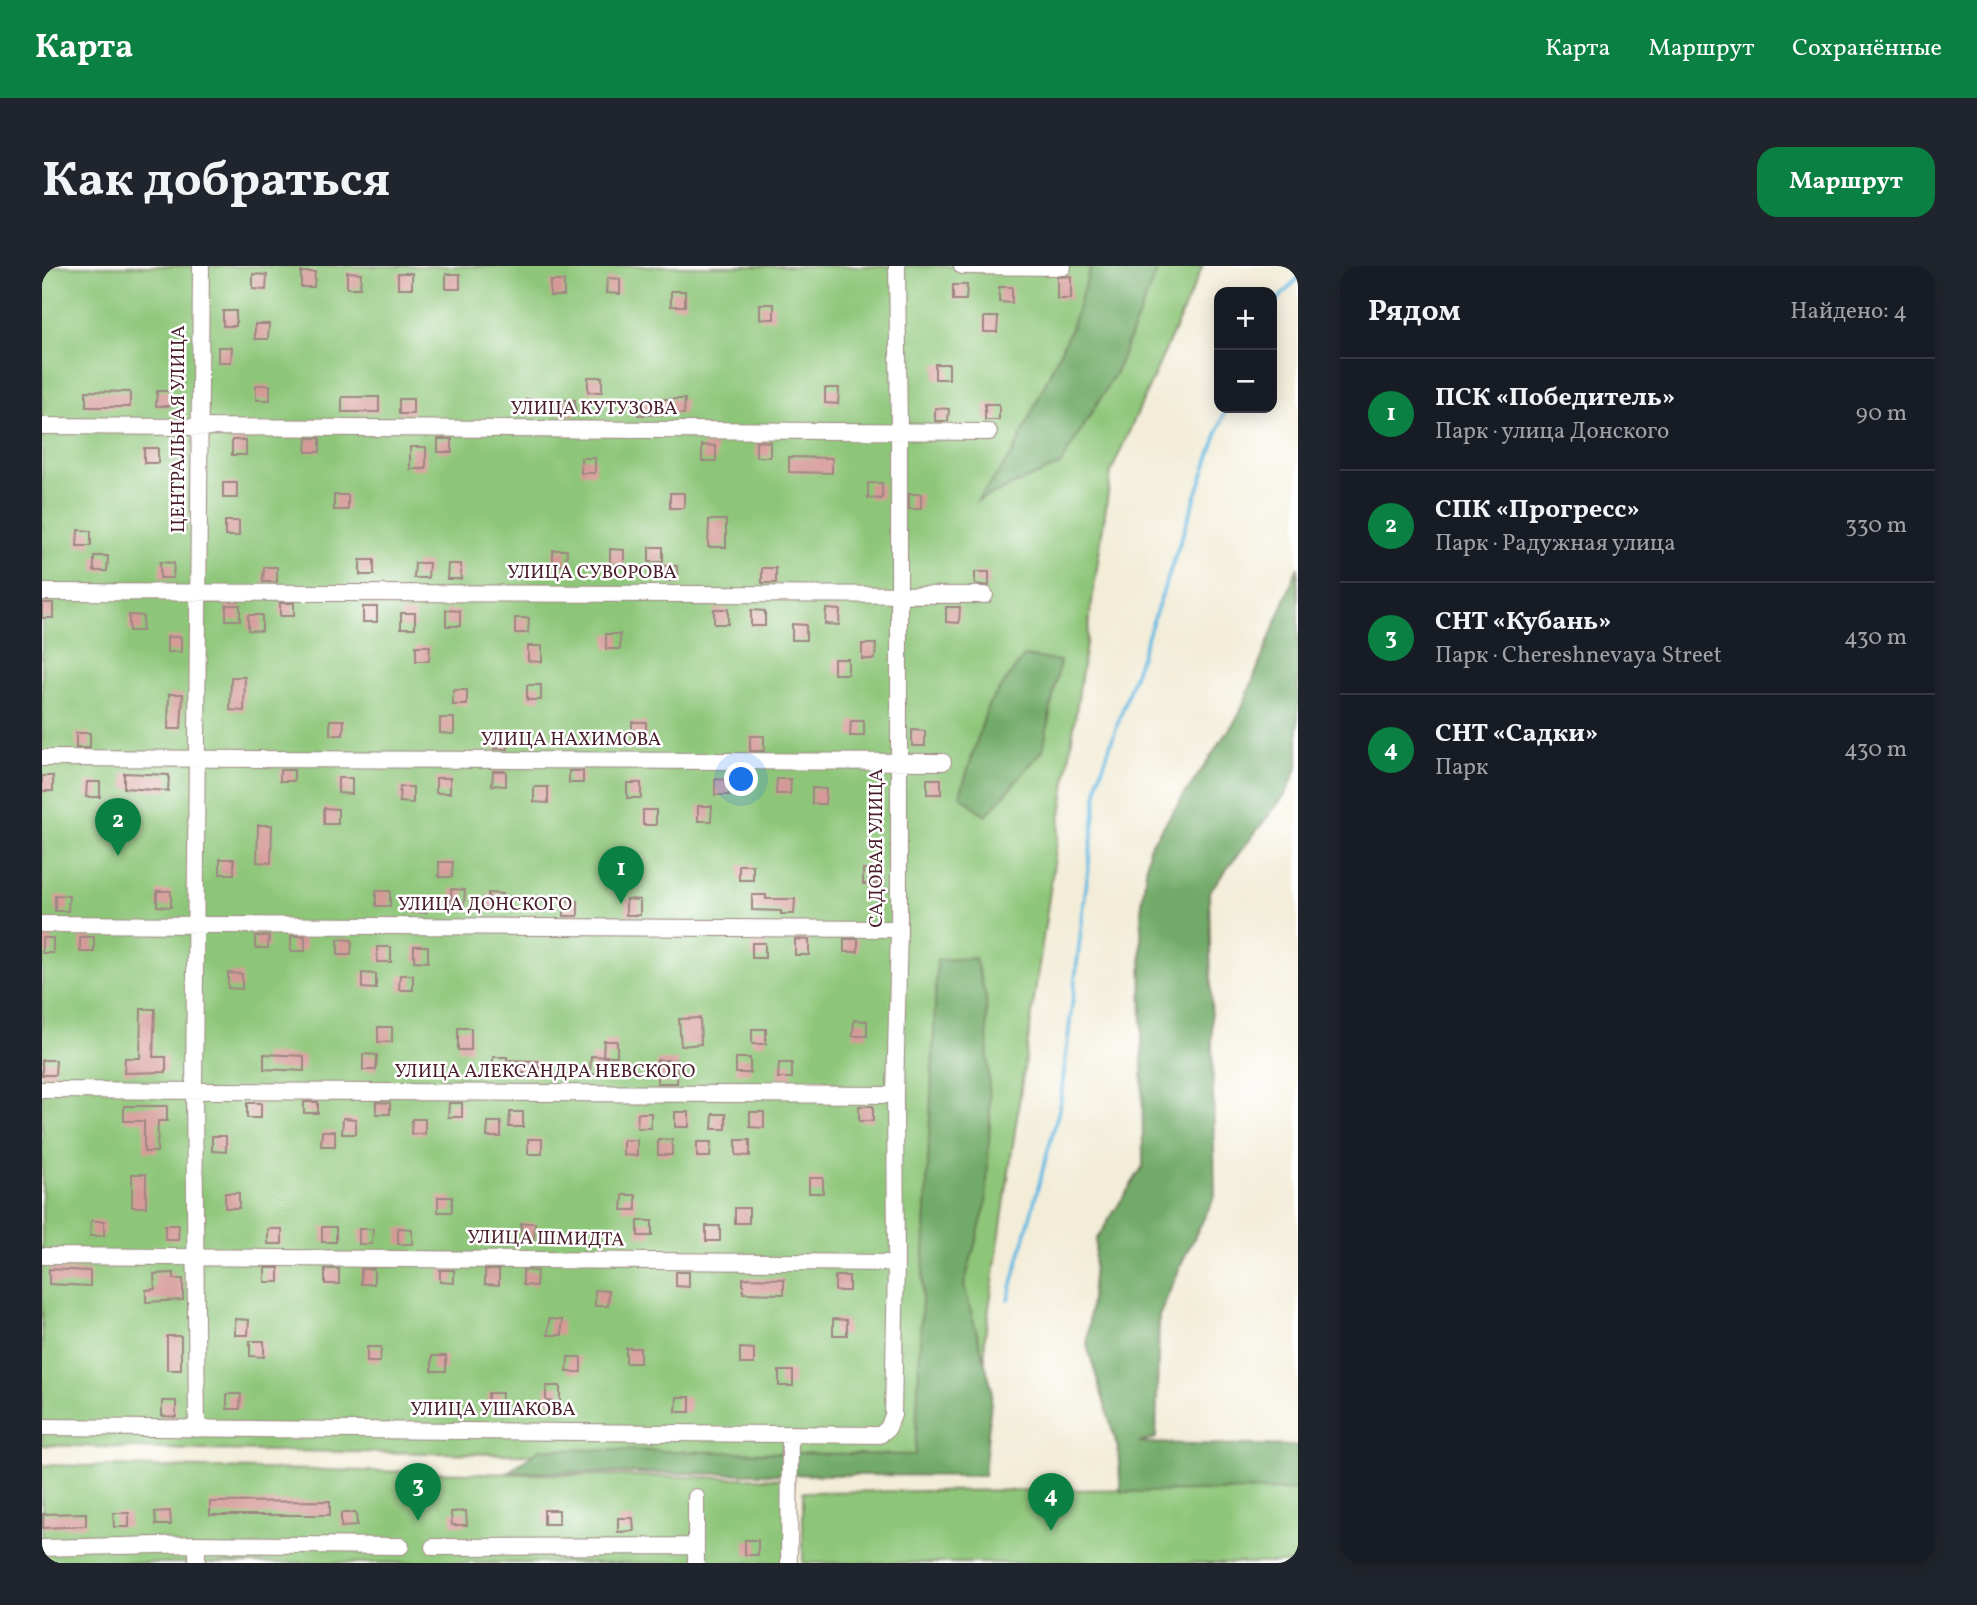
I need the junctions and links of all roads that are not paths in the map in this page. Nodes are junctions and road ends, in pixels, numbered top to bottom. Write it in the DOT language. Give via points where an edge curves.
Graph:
graph roads {
  1 [pos="201,266"];
  2 [pos="897,266"];
  3 [pos="962,266"];
  4 [pos="1063,267"];
  5 [pos="42,426"];
  6 [pos="199,427"];
  7 [pos="899,432"];
  8 [pos="989,432"];
  9 [pos="42,592"];
  10 [pos="199,593"];
  11 [pos="898,595"];
  12 [pos="985,595"];
  13 [pos="42,758"];
  14 [pos="198,759"];
  15 [pos="943,762"];
  16 [pos="898,763"];
  17 [pos="42,924"];
  18 [pos="197,925"];
  19 [pos="899,929"];
  20 [pos="42,1090"];
  21 [pos="194,1091"];
  22 [pos="895,1095"];
  23 [pos="42,1256"];
  24 [pos="196,1256"];
  25 [pos="896,1263"];
  26 [pos="42,1427"];
  27 [pos="888,1428"];
  28 [pos="197,1429"];
  29 [pos="790,1434"];
  30 [pos="696,1497"];
  31 [pos="197,1544"];
  32 [pos="401,1546"];
  33 [pos="696,1546"];
  34 [pos="42,1548"];
  35 [pos="433,1548"];
  36 [pos="364,1555"];
  37 [pos="529,1555"];
  38 [pos="197,1563"];
  39 [pos="696,1563"];
  40 [pos="789,1563"];
  1 -- 6 [label="street, ЦЕНТРАЛЬНАЯ УЛИЦА"];
  2 -- 7 [label="street, САДОВАЯ УЛИЦА"];
  3 -- 4 [label="street"];
  5 -- 6 [label="street, УЛИЦА КУТУЗОВА"];
  6 -- 7 [label="street, УЛИЦА КУТУЗОВА"];
  6 -- 10 [label="street, ЦЕНТРАЛЬНАЯ УЛИЦА"];
  7 -- 8 [label="street, УЛИЦА КУТУЗОВА"];
  7 -- 11 [label="street, САДОВАЯ УЛИЦА"];
  9 -- 10 [label="street, УЛИЦА СУВОРОВА"];
  10 -- 11 [label="street, УЛИЦА СУВОРОВА"];
  10 -- 14 [label="street, ЦЕНТРАЛЬНАЯ УЛИЦА"];
  11 -- 12 [label="street, УЛИЦА СУВОРОВА"];
  11 -- 16 [label="street, САДОВАЯ УЛИЦА"];
  13 -- 14 [label="street, УЛИЦА НАХИМОВА"];
  14 -- 16 [label="street, УЛИЦА НАХИМОВА"];
  14 -- 18 [label="street, ЦЕНТРАЛЬНАЯ УЛИЦА"];
  15 -- 16 [label="street, УЛИЦА НАХИМОВА"];
  16 -- 19 [label="street, САДОВАЯ УЛИЦА"];
  17 -- 18 [label="street, УЛИЦА ДОНСКОГО"];
  18 -- 19 [label="street, УЛИЦА ДОНСКОГО"];
  18 -- 21 [label="street, ЦЕНТРАЛЬНАЯ УЛИЦА"];
  19 -- 22 [label="street, САДОВАЯ УЛИЦА"];
  20 -- 21 [label="street, УЛИЦА АЛЕКСАНДРА НЕВСКОГО"];
  21 -- 22 [label="street, УЛИЦА АЛЕКСАНДРА НЕВСКОГО"];
  21 -- 24 [label="street, ЦЕНТРАЛЬНАЯ УЛИЦА"];
  22 -- 25 [label="street, САДОВАЯ УЛИЦА"];
  23 -- 24 [label="street, УЛИЦА ШМИДТА"];
  24 -- 25 [label="street, УЛИЦА ШМИДТА"];
  24 -- 28 [label="street, ЦЕНТРАЛЬНАЯ УЛИЦА"];
  25 -- 27 [label="street, САДОВАЯ УЛИЦА" via="893,1415"];
  26 -- 28 [label="street, УЛИЦА УШАКОВА"];
  27 -- 29 [label="street, УЛИЦА УШАКОВА" via="880,1435"];
  28 -- 29 [label="street, УЛИЦА УШАКОВА"];
  29 -- 40 [label="street"];
  30 -- 33 [label="street"];
  31 -- 34 [label="street"];
  31 -- 36 [label="street"];
  31 -- 38 [label="street"];
  32 -- 36 [label="street"];
  33 -- 37 [label="street"];
  33 -- 39 [label="street"];
  35 -- 37 [label="street"];
}
